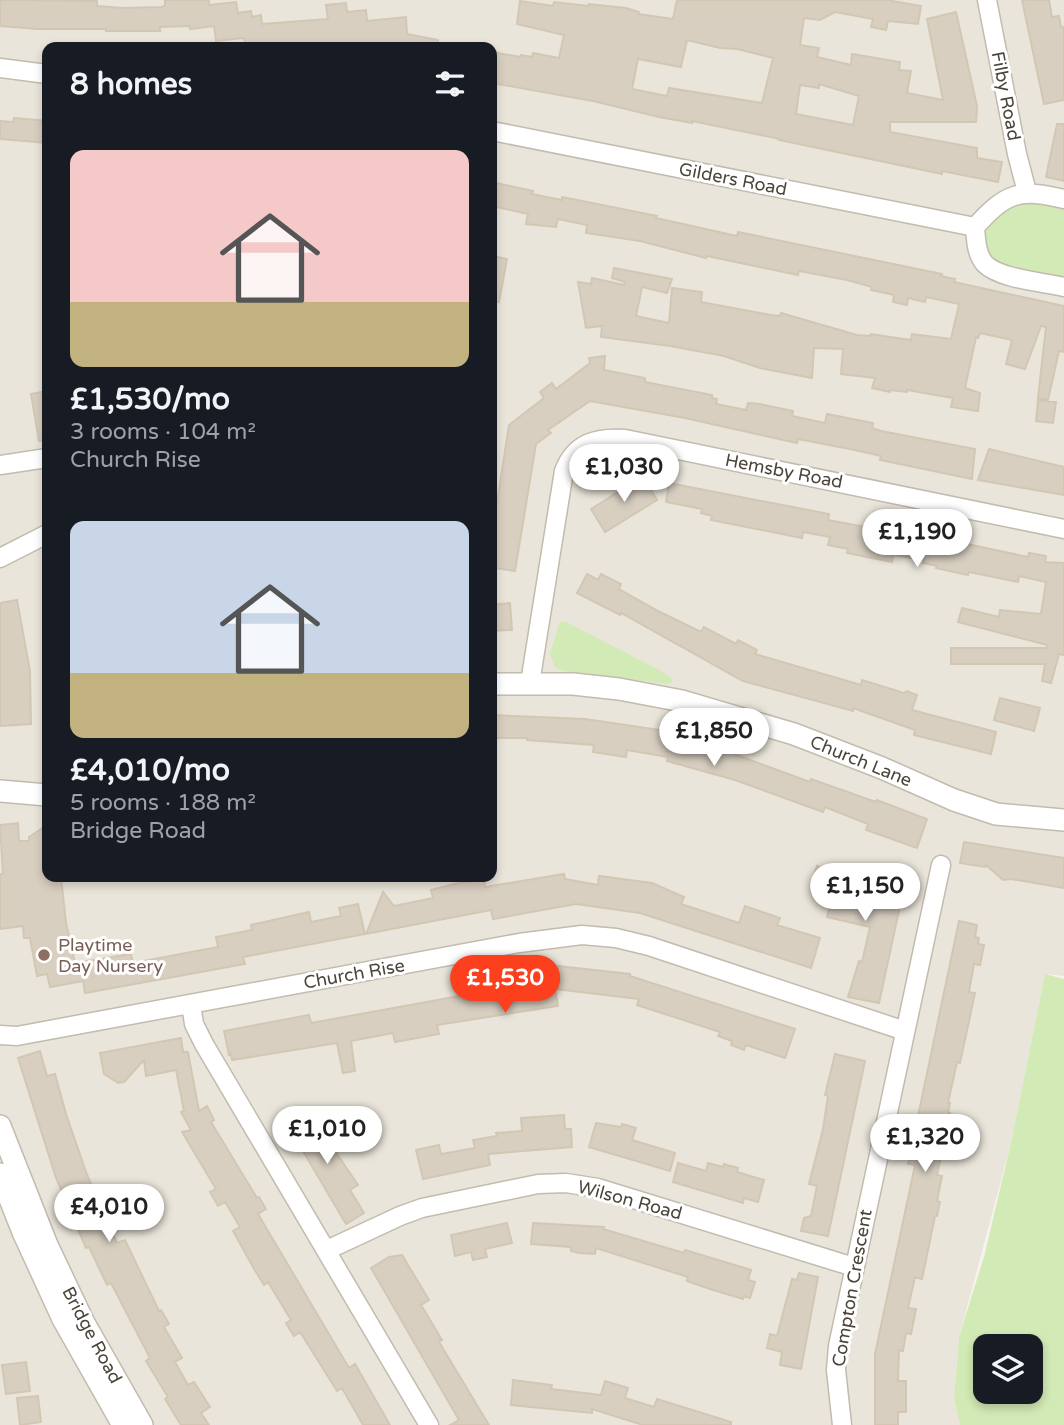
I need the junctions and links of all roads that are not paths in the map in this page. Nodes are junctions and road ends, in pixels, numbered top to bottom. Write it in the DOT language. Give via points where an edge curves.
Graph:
graph roads {
  1 [pos="987,0"];
  2 [pos="0,68"];
  3 [pos="42,73"];
  4 [pos="497,132"];
  5 [pos="1027,192"];
  6 [pos="1064,199"];
  7 [pos="975,227"];
  8 [pos="1064,287"];
  9 [pos="42,459"];
  10 [pos="0,465"];
  11 [pos="1064,528"];
  12 [pos="42,537"];
  13 [pos="0,558"];
  14 [pos="530,683"];
  15 [pos="497,684"];
  16 [pos="0,791"];
  17 [pos="42,795"];
  18 [pos="1064,820"];
  19 [pos="941,865"];
  20 [pos="191,1004"];
  21 [pos="905,1031"];
  22 [pos="0,1035"];
  23 [pos="0,1126"];
  24 [pos="0,1174"];
  25 [pos="327,1250"];
  26 [pos="854,1267"];
  27 [pos="123,1425"];
  28 [pos="142,1425"];
  29 [pos="429,1425"];
  30 [pos="842,1425"];
  1 -- 5 [label="street, Filby Road"];
  2 -- 3 [label="street"];
  4 -- 7 [label="street, Gilders Road"];
  5 -- 6 [label="street"];
  5 -- 7 [label="street" via="1009,197"];
  7 -- 8 [label="street" via="984,262 998,272"];
  9 -- 10 [label="street"];
  11 -- 14 [label="street, Hemsby Road" via="625,439 592,440 569,458 564,471"];
  12 -- 13 [label="street"];
  14 -- 15 [label="street, Church Lane"];
  14 -- 18 [label="street, Church Lane" via="620,688 682,701 794,734 996,814"];
  16 -- 17 [label="street"];
  19 -- 21 [label="street, Compton Crescent"];
  20 -- 21 [label="street, Church Rise" via="582,935 649,946"];
  20 -- 22 [label="street, Church Rise" via="17,1037"];
  20 -- 25 [label="street" via="204,1044"];
  21 -- 26 [label="street, Compton Crescent"];
  23 -- 28 [label="street, Bridge Road" via="84,1323"];
  24 -- 27 [label="street, Bridge Road" via="63,1319"];
  25 -- 26 [label="street, Wilson Road" via="422,1208 538,1184 566,1183 598,1188"];
  25 -- 29 [label="street"];
  26 -- 30 [label="street, Compton Crescent" via="836,1358"];
}
